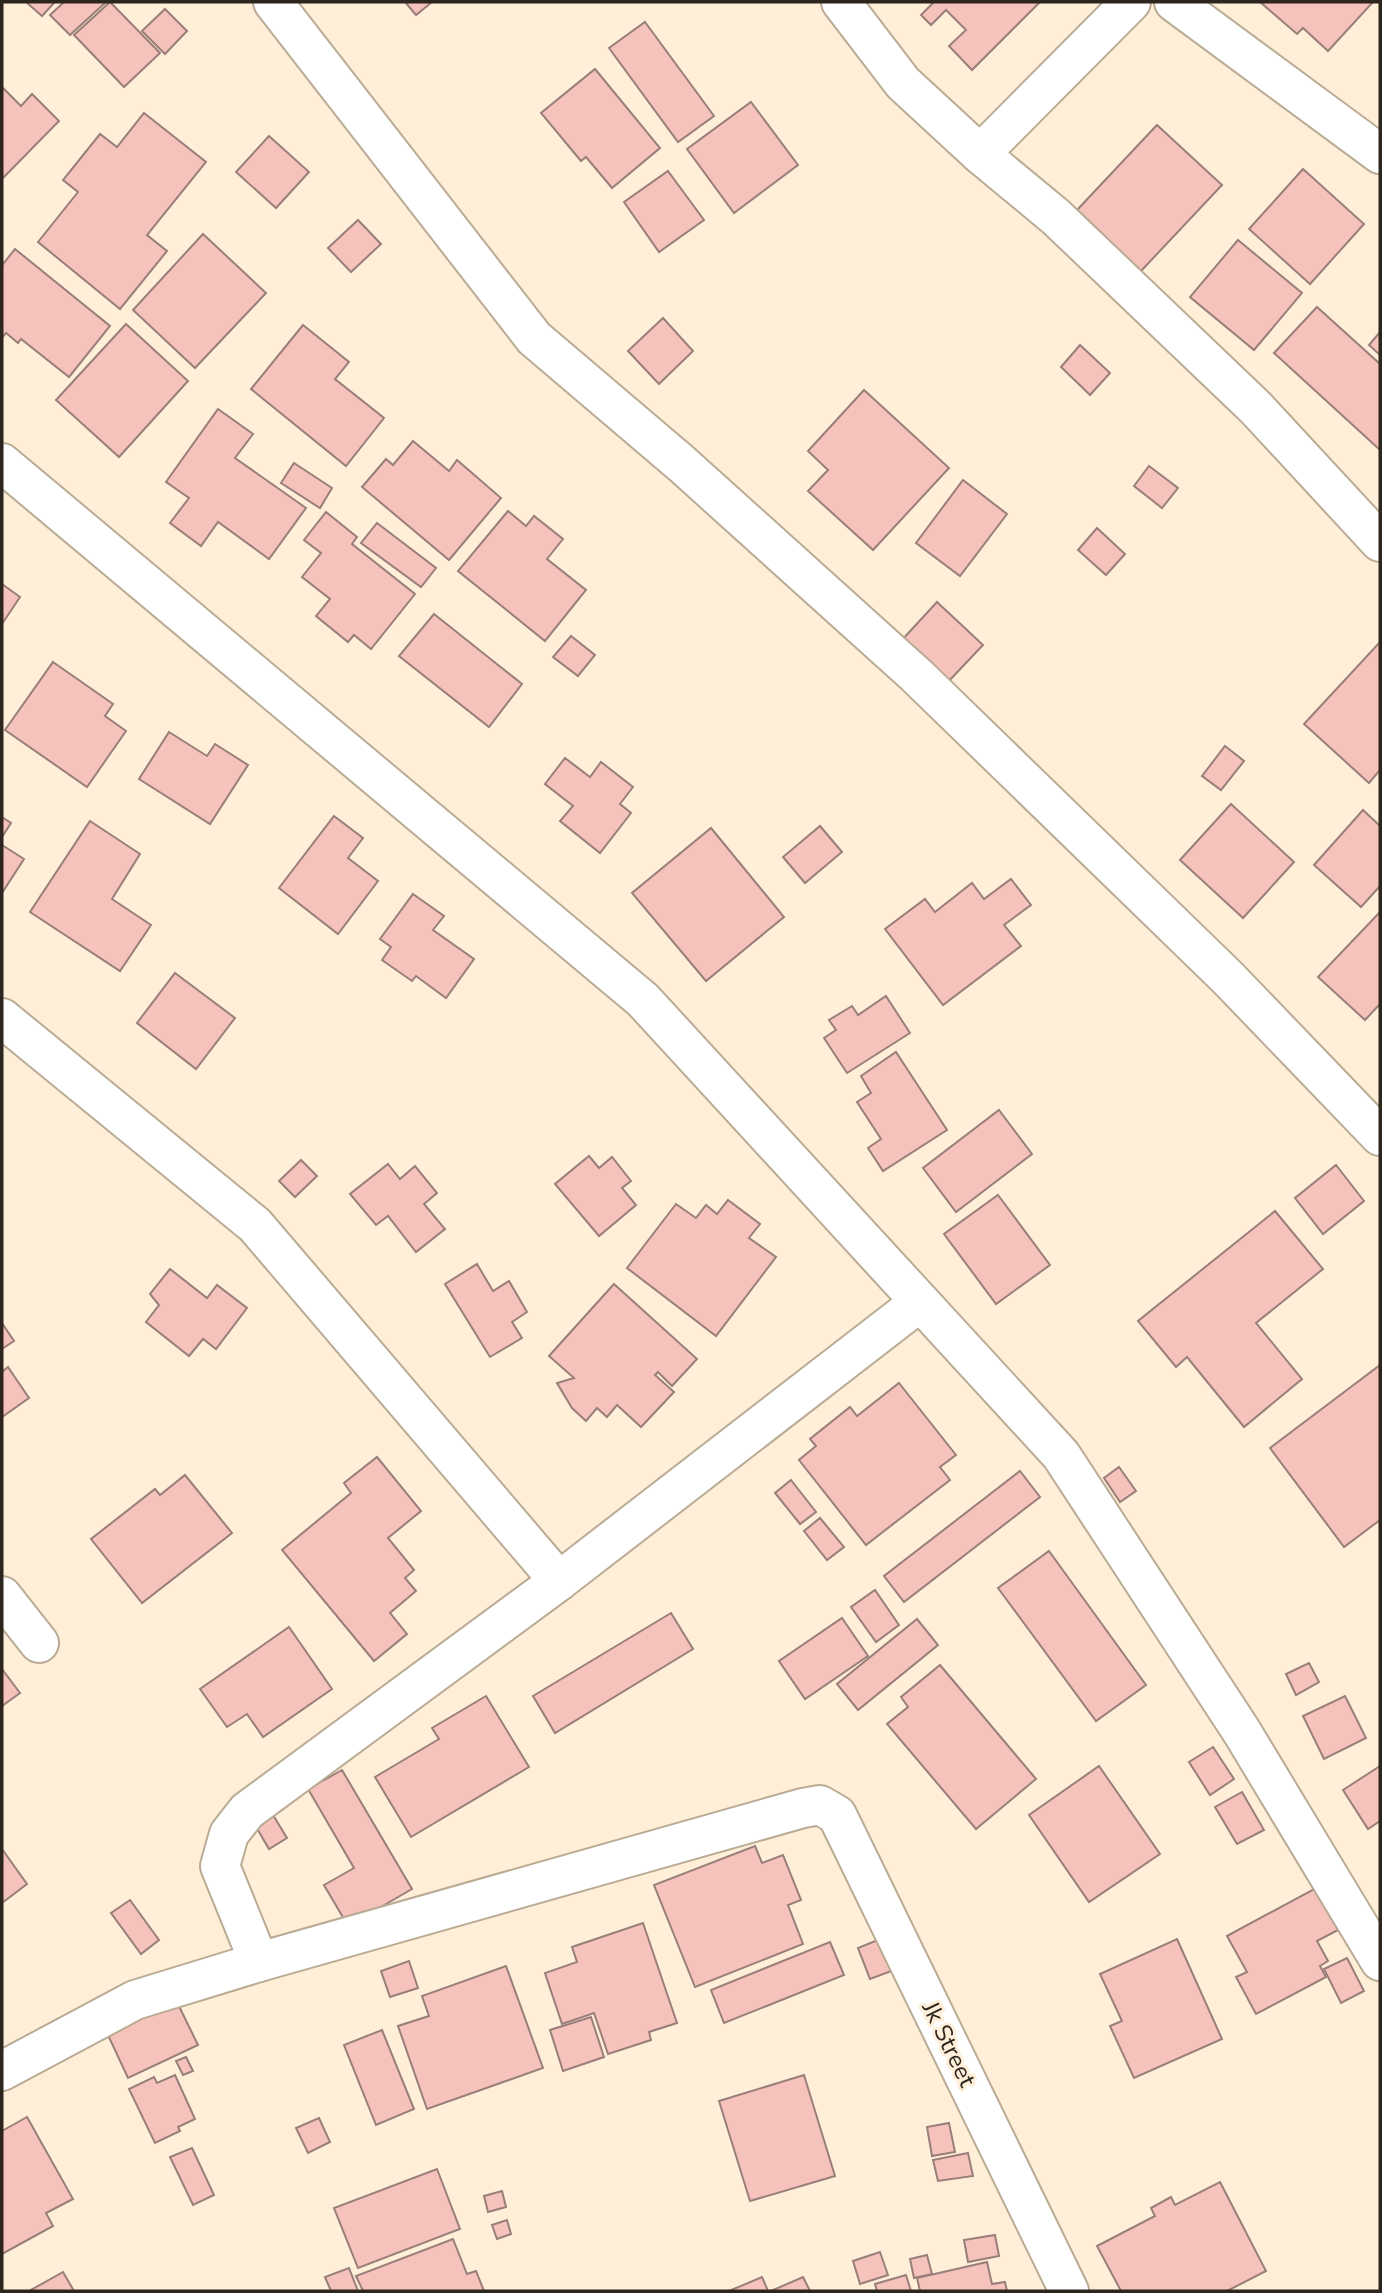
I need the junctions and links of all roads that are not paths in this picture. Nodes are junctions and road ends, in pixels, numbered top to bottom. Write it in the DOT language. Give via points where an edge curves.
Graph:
graph roads {
  1 [pos="273,2"];
  2 [pos="841,2"];
  3 [pos="1131,2"];
  4 [pos="1174,2"];
  5 [pos="980,154"];
  6 [pos="1380,154"];
  7 [pos="2,463"];
  8 [pos="1380,542"];
  9 [pos="2,1018"];
  10 [pos="1380,1136"];
  11 [pos="920,1302"];
  12 [pos="559,1581"];
  13 [pos="2,1596"];
  14 [pos="39,1643"];
  15 [pos="1380,1961"];
  16 [pos="259,1962"];
  17 [pos="2,2071"];
  18 [pos="1069,2291"];
  1 -- 10 [label="street" via="534,338 916,675 1228,978"];
  2 -- 5 [label="street" via="903,83"];
  3 -- 5 [label="street"];
  4 -- 6 [label="street"];
  5 -- 8 [label="street" via="1056,216 1256,408"];
  7 -- 11 [label="street" via="643,1000"];
  9 -- 12 [label="street" via="255,1225"];
  11 -- 12 [label="street"];
  11 -- 15 [label="street" via="1061,1455 1242,1732"];
  12 -- 16 [label="street" via="247,1811 229,1834 220,1866"];
  13 -- 14 [label="street"];
  16 -- 17 [label="street" via="135,2000"];
  16 -- 18 [label="street, Jk Street" via="820,1805 837,1815"];
}
